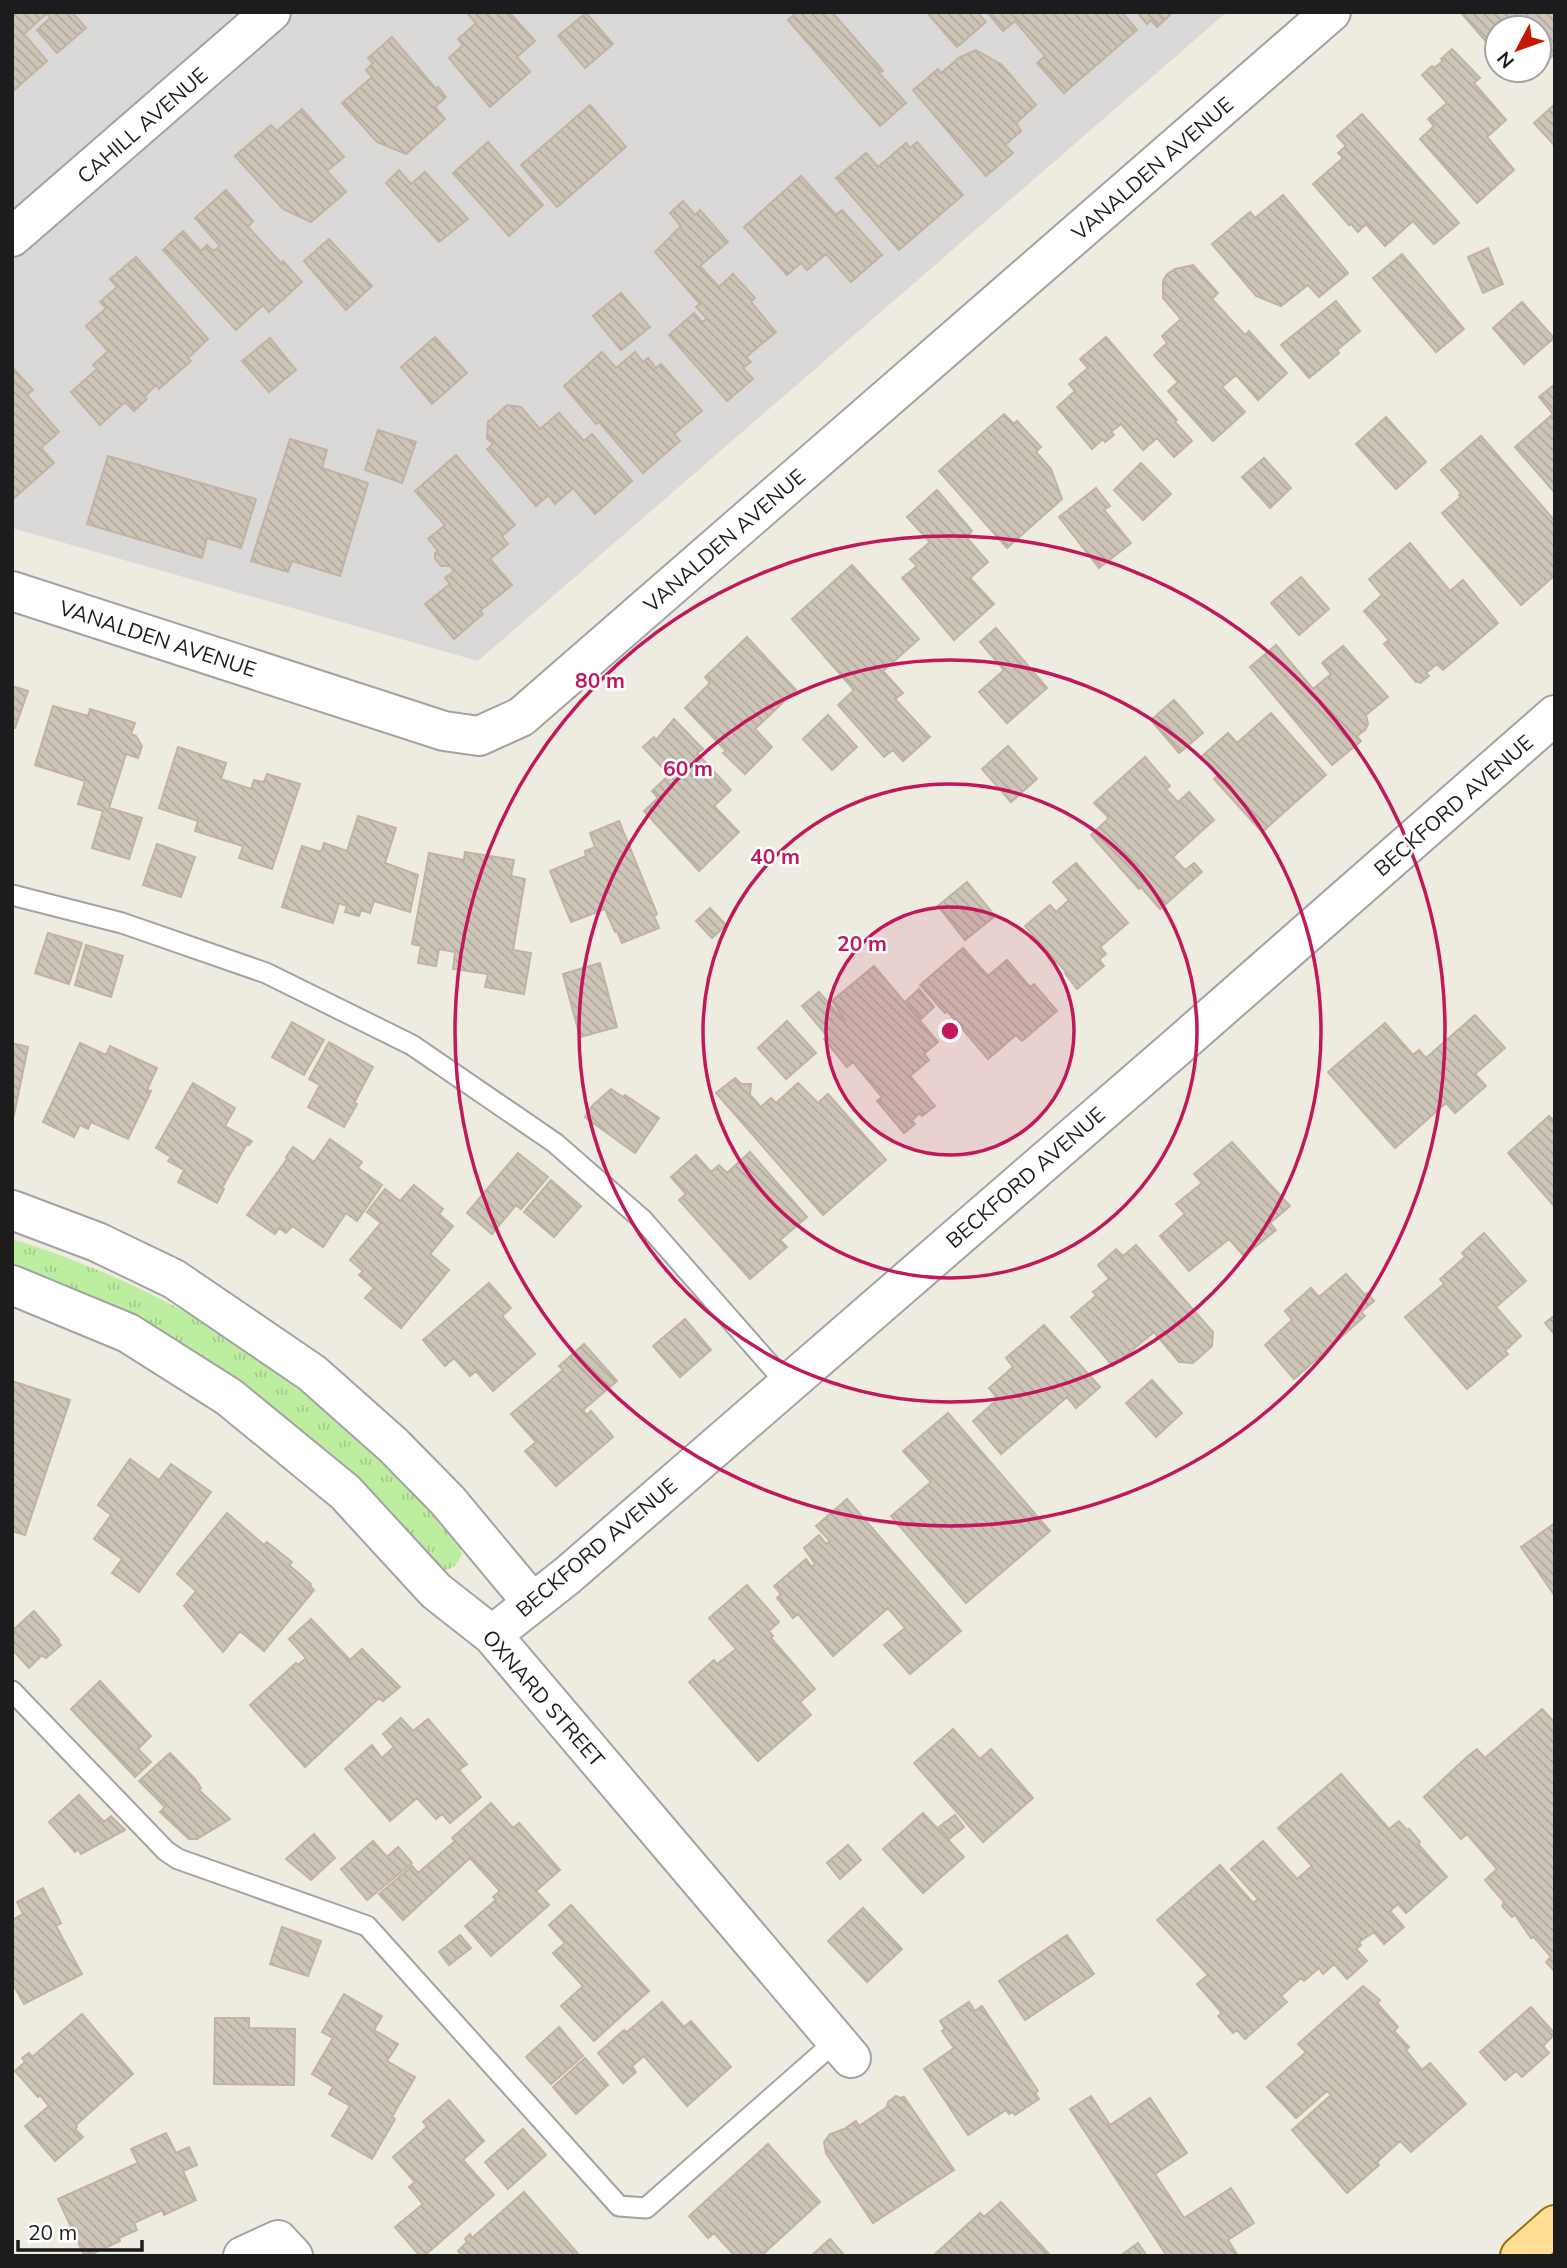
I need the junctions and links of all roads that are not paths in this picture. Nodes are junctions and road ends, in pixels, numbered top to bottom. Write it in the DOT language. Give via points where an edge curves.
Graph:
graph roads {
  1 [pos="271,12"];
  2 [pos="1331,12"];
  3 [pos="12,237"];
  4 [pos="12,591"];
  5 [pos="1555,715"];
  6 [pos="12,895"];
  7 [pos="12,1210"];
  8 [pos="12,1285"];
  9 [pos="786,1383"];
  10 [pos="532,1602"];
  11 [pos="492,1635"];
  12 [pos="12,1691"];
  13 [pos="844,2049"];
  14 [pos="1555,2225"];
  15 [pos="243,2256"];
  16 [pos="293,2256"];
  17 [pos="1520,2256"];
  1 -- 3 [label="street, CAHILL AVENUE"];
  2 -- 4 [label="street, VANALDEN AVENUE" via="521,717 479,736 444,731"];
  5 -- 9 [label="street, BECKFORD AVENUE"];
  6 -- 9 [label="lane" via="121,923 266,973 412,1045 555,1143 643,1220"];
  7 -- 10 [label="street" via="97,1242 174,1279 312,1373 448,1500"];
  8 -- 11 [label="street, OXNARD STREET" via="128,1333 229,1397 345,1492 436,1591"];
  9 -- 10 [label="street, BECKFORD AVENUE"];
  10 -- 11 [label="street, BECKFORD AVENUE"];
  11 -- 13 [label="street, OXNARD STREET"];
  12 -- 13 [label="lane" via="178,1860 367,1926 619,2206 646,2208"];
  14 -- 17 [label="main road"];
  15 -- 16 [label="street" via="278,2240"];
}
